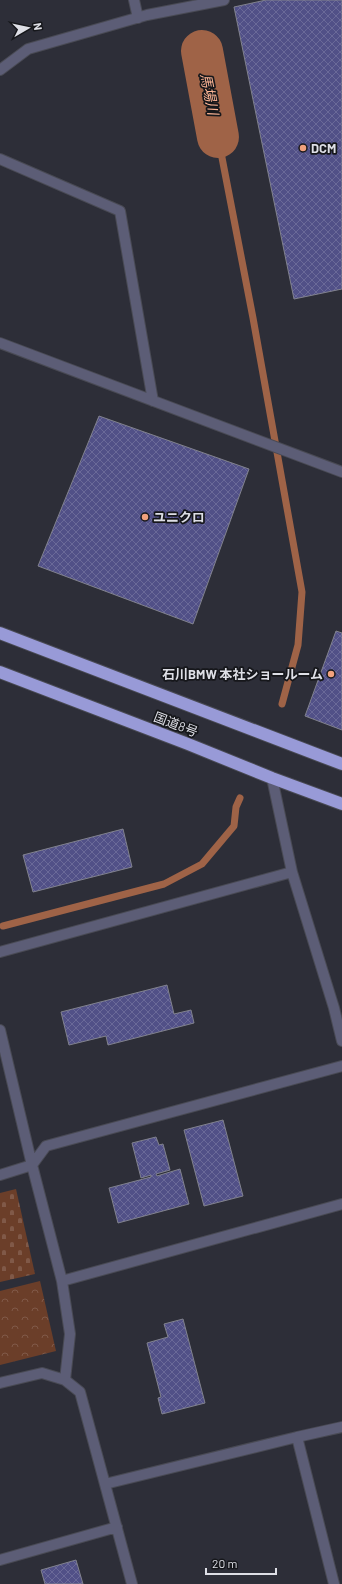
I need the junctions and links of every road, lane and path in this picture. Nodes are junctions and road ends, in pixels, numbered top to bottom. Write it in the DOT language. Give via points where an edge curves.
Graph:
graph roads {
  1 [pos="134,0"];
  2 [pos="224,0"];
  3 [pos="211,2"];
  4 [pos="143,16"];
  5 [pos="0,70"];
  6 [pos="0,159"];
  7 [pos="0,343"];
  8 [pos="153,401"];
  9 [pos="342,472"];
  10 [pos="0,633"];
  11 [pos="0,672"];
  12 [pos="342,764"];
  13 [pos="272,778"];
  14 [pos="342,804"];
  15 [pos="292,872"];
  16 [pos="0,952"];
  17 [pos="338,1007"];
  18 [pos="0,1030"];
  19 [pos="342,1041"];
  20 [pos="342,1066"];
  21 [pos="32,1165"];
  22 [pos="0,1174"];
  23 [pos="342,1204"];
  24 [pos="62,1281"];
  25 [pos="65,1380"];
  26 [pos="0,1383"];
  27 [pos="342,1427"];
  28 [pos="297,1437"];
  29 [pos="105,1484"];
  30 [pos="117,1527"];
  31 [pos="0,1560"];
  32 [pos="132,1584"];
  33 [pos="334,1584"];
  1 -- 4 [label="street"];
  2 -- 3 [label="street"];
  3 -- 4 [label="street"];
  4 -- 5 [label="street" via="28,49"];
  6 -- 8 [label="street" via="120,211"];
  7 -- 8 [label="street"];
  8 -- 9 [label="street"];
  10 -- 12 [label="highway, 国道8号"];
  11 -- 13 [label="highway, 国道8号"];
  13 -- 14 [label="highway, 国道8号"];
  13 -- 15 [label="street"];
  15 -- 16 [label="street"];
  15 -- 17 [label="street"];
  17 -- 19 [label="street"];
  18 -- 21 [label="street"];
  20 -- 21 [label="street" via="46,1146"];
  21 -- 22 [label="street"];
  21 -- 24 [label="street"];
  23 -- 24 [label="street"];
  24 -- 25 [label="street" via="70,1334"];
  25 -- 26 [label="street" via="42,1373"];
  25 -- 29 [label="street" via="80,1392"];
  27 -- 28 [label="street"];
  28 -- 29 [label="street"];
  28 -- 33 [label="street"];
  29 -- 30 [label="street"];
  30 -- 31 [label="street"];
  30 -- 32 [label="street"];
}
